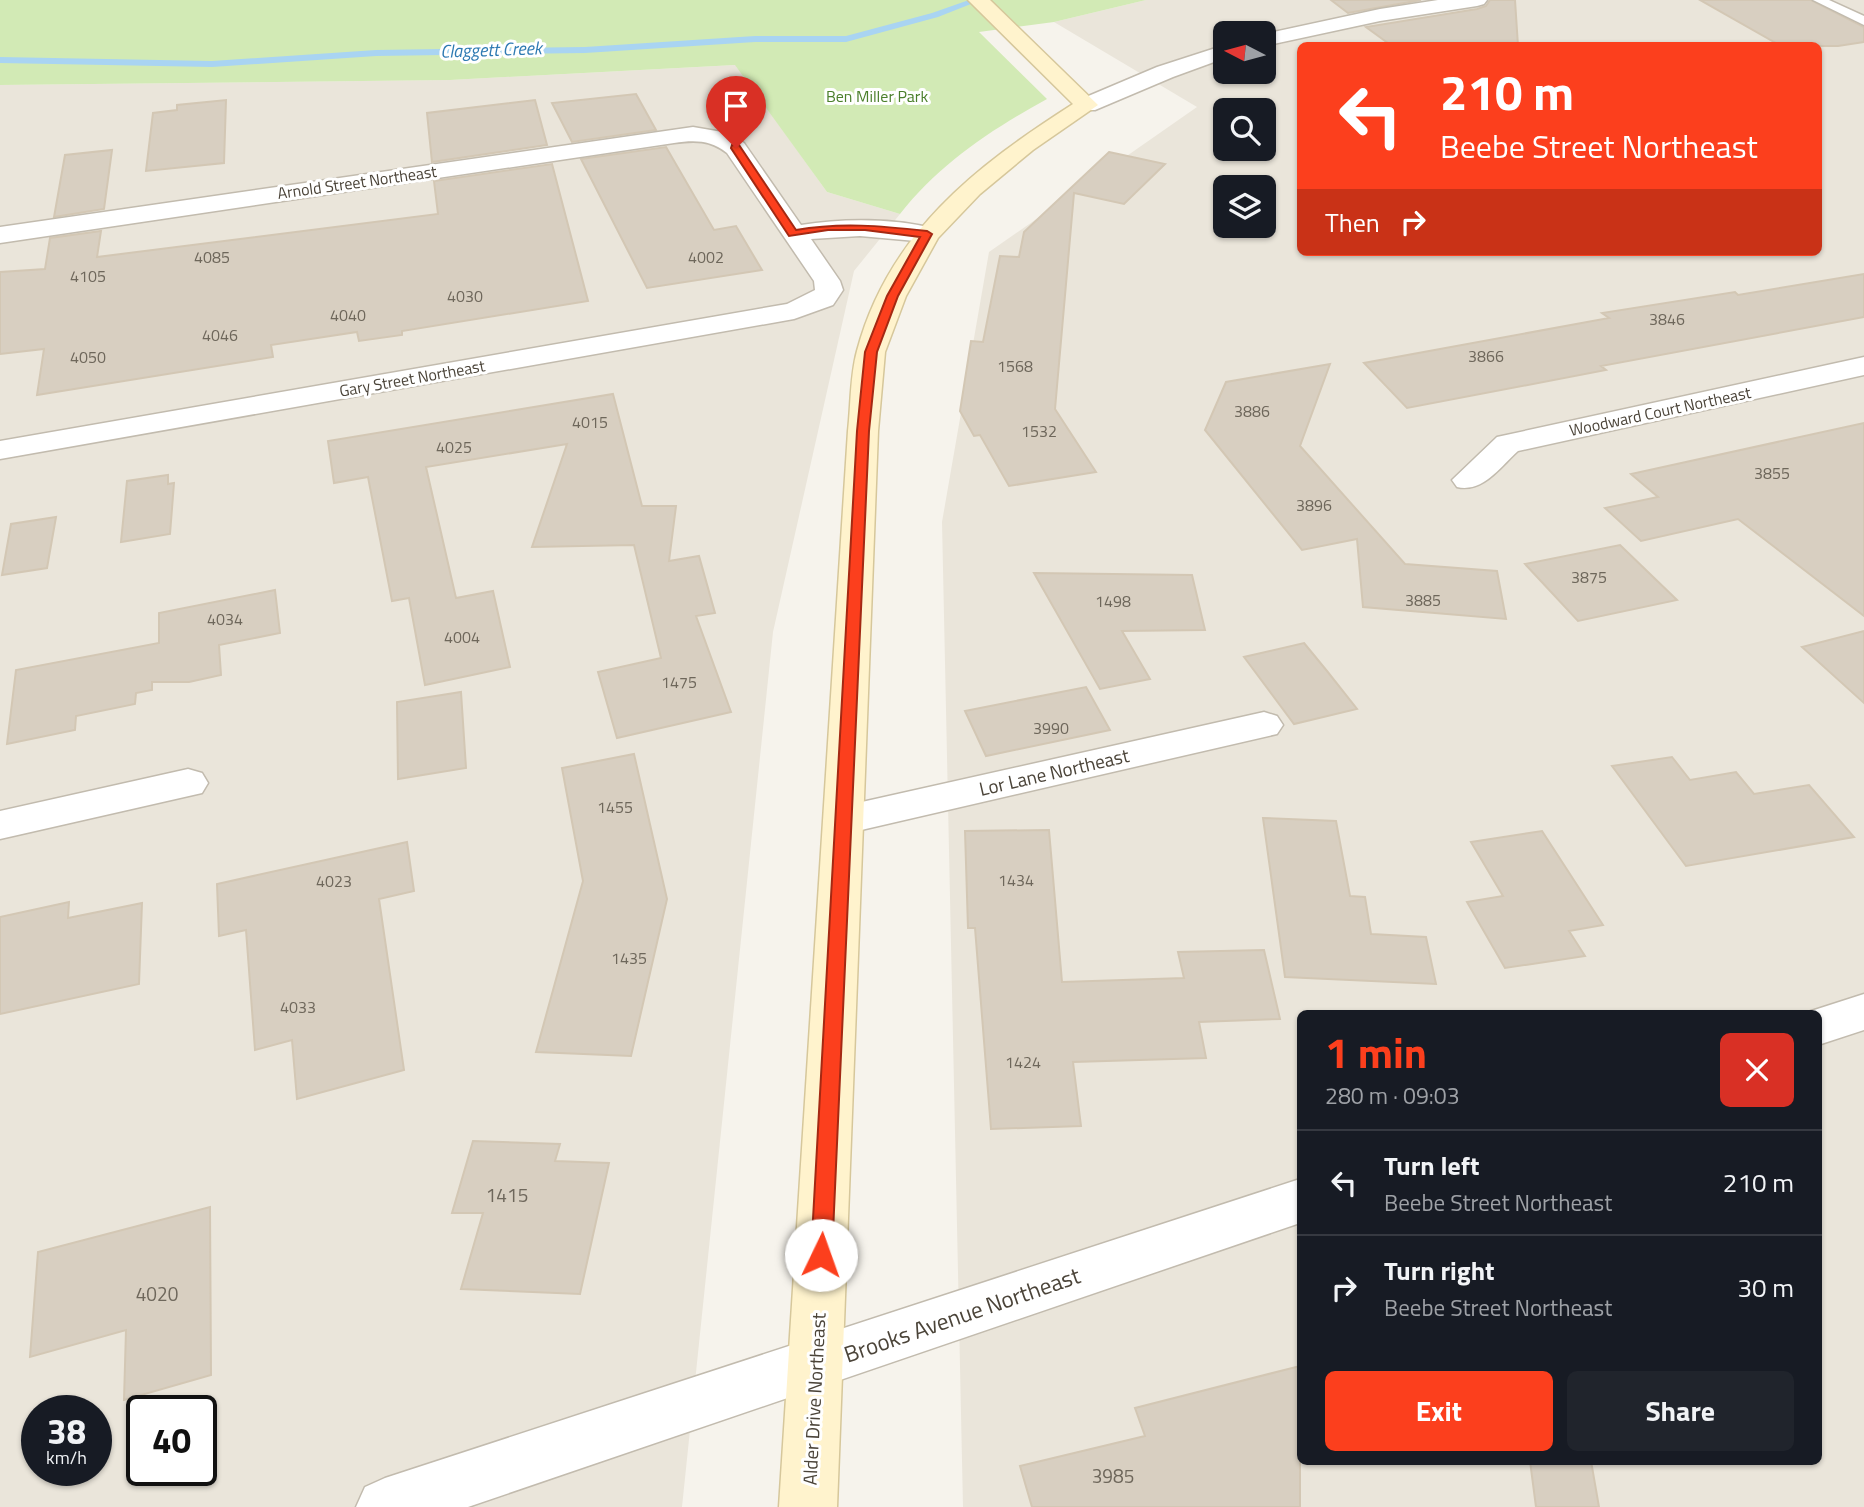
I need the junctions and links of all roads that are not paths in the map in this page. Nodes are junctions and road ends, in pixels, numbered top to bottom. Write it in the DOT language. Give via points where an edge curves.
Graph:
graph roads {
  1 [pos="1477,0"];
  2 [pos="1819,0"];
  3 [pos="989,10"];
  4 [pos="1864,21"];
  5 [pos="1276,37"];
  6 [pos="1213,55"];
  7 [pos="1087,105"];
  8 [pos="793,234"];
  9 [pos="927,234"];
  10 [pos="0,235"];
  11 [pos="1864,366"];
  12 [pos="0,450"];
  13 [pos="1468,480"];
  14 [pos="1264,725"];
  15 [pos="188,783"];
  16 [pos="844,820"];
  17 [pos="0,825"];
  18 [pos="1864,1012"];
  19 [pos="1822,1026"];
  20 [pos="1297,1202"];
  21 [pos="815,1364"];
  22 [pos="384,1507"];
  23 [pos="808,1507"];
  1 -- 5 [label="street"];
  2 -- 4 [label="lane"];
  3 -- 7 [label="street"];
  6 -- 7 [label="street"];
  7 -- 9 [label="street, Alder Drive Northeast" via="1025,145 971,189"];
  8 -- 9 [label="street" via="828,227"];
  8 -- 10 [label="street, Arnold Street Northeast" via="736,148 713,135 692,133"];
  8 -- 12 [label="street, Gary Street Northeast" via="829,290 823,299 794,311"];
  9 -- 16 [label="street, Alder Drive Northeast" via="892,296 871,352"];
  11 -- 13 [label="street, Woodward Court Northeast" via="1508,444"];
  14 -- 16 [label="street, Lor Lane Northeast"];
  15 -- 17 [label="street"];
  16 -- 21 [label="street, Alder Drive Northeast"];
  18 -- 19 [label="street"];
  20 -- 21 [label="street, Brooks Avenue Northeast"];
  21 -- 22 [label="street, Brooks Avenue Northeast"];
  21 -- 23 [label="street, Alder Drive Northeast"];
}
